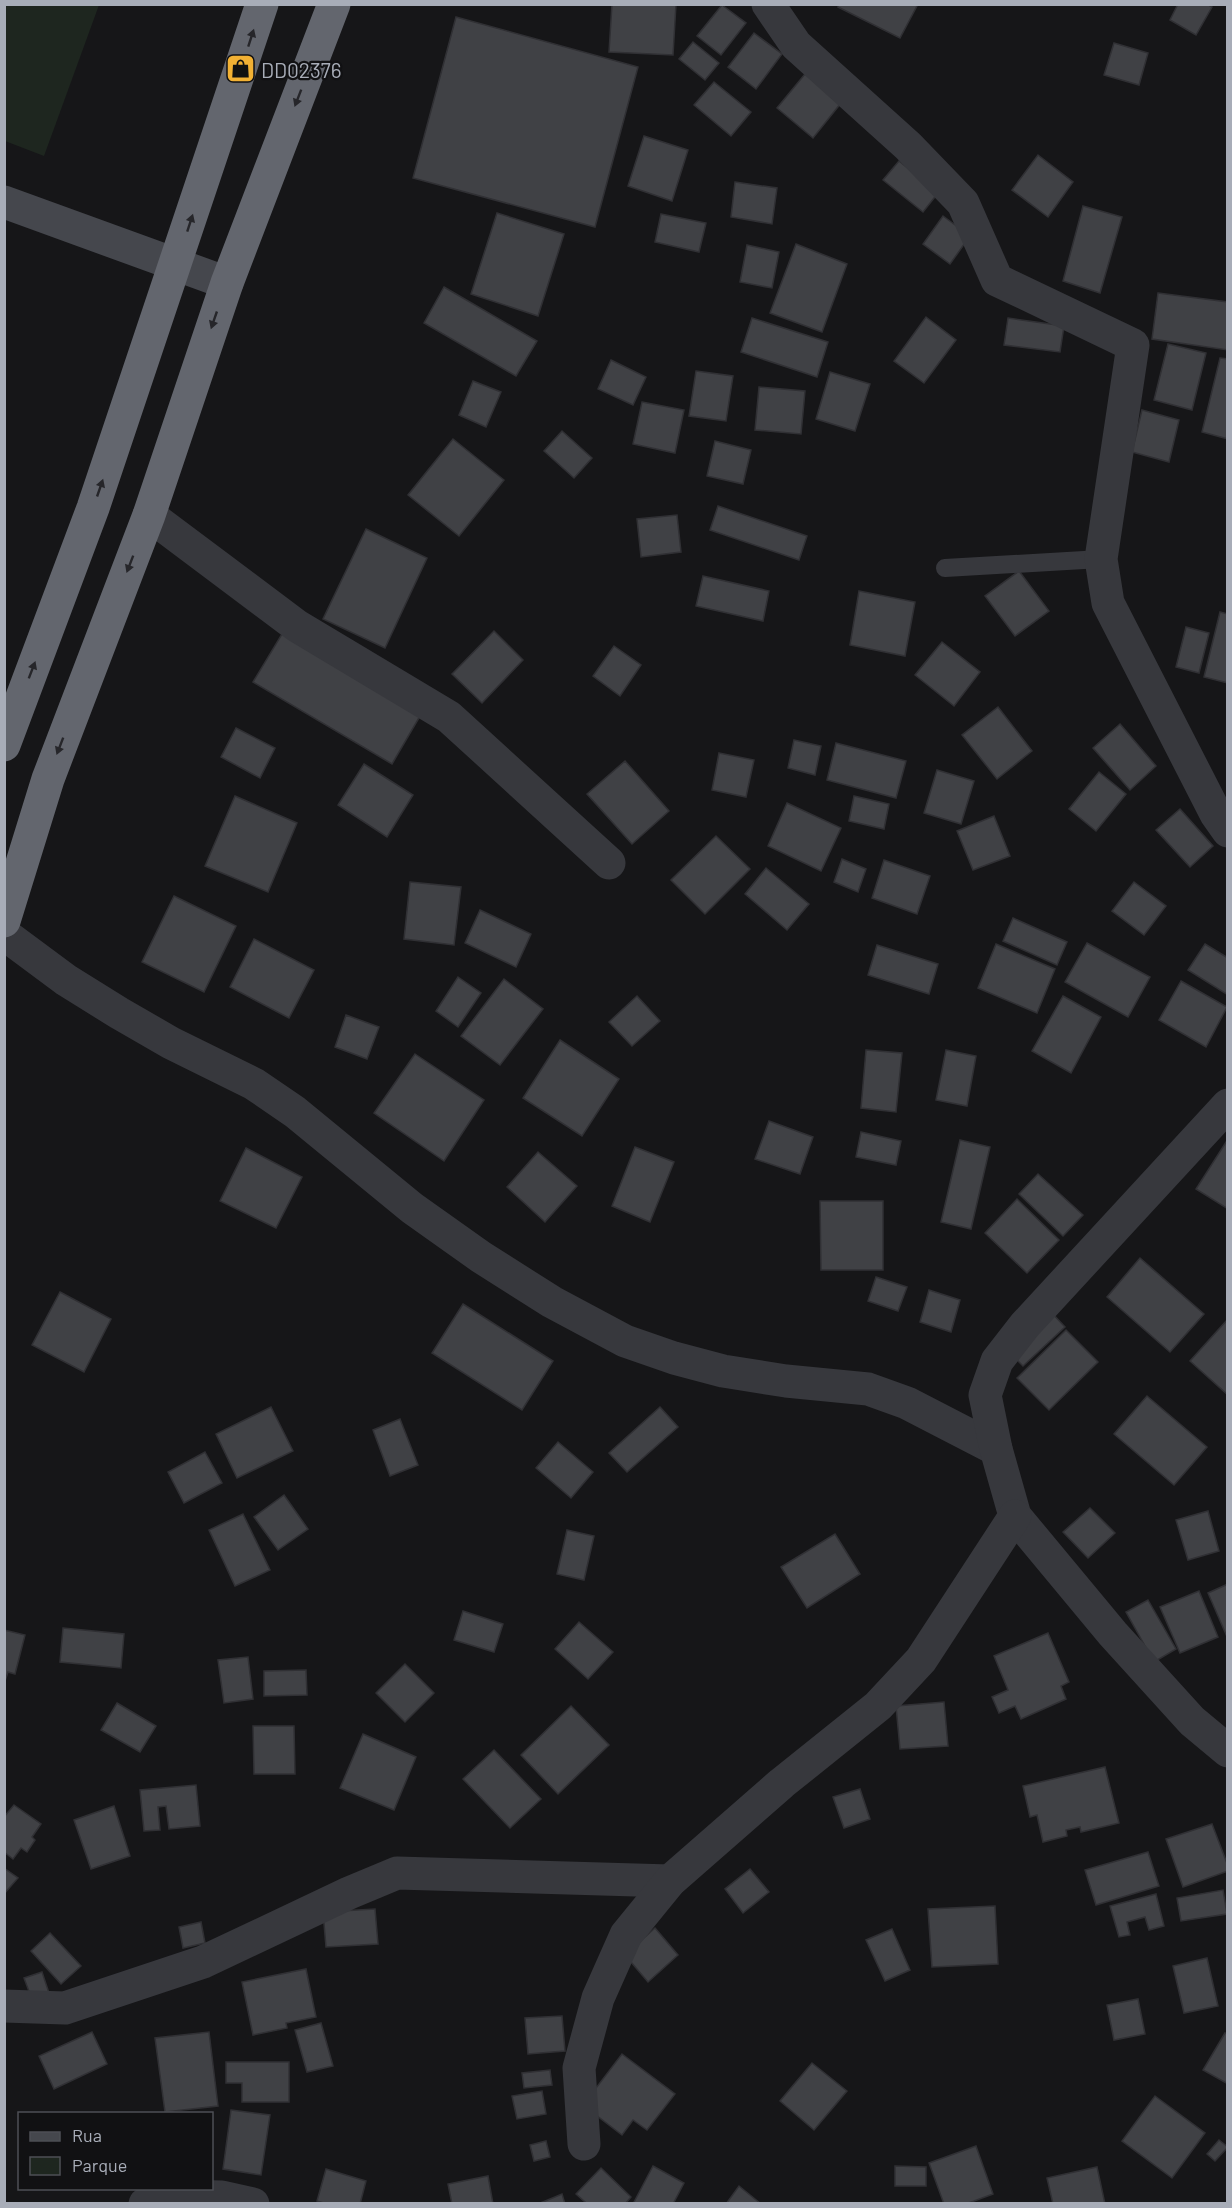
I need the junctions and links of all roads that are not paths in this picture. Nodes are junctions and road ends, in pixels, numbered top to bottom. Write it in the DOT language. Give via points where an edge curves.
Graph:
graph roads {
  1 [pos="262,4"];
  2 [pos="334,4"];
  3 [pos="768,4"];
  4 [pos="4,202"];
  5 [pos="176,264"];
  6 [pos="227,283"];
  7 [pos="149,515"];
  8 [pos="1101,559"];
  9 [pos="945,568"];
  10 [pos="4,745"];
  11 [pos="1227,831"];
  12 [pos="609,863"];
  13 [pos="4,921"];
  14 [pos="4,934"];
  15 [pos="1227,1105"];
  16 [pos="996,1449"];
  17 [pos="1015,1516"];
  18 [pos="1227,1751"];
  19 [pos="670,1881"];
  20 [pos="4,2006"];
  21 [pos="584,2144"];
  22 [pos="145,2204"];
  23 [pos="253,2204"];
  5 -- 1 [label="highway, one-way"];
  2 -- 6 [label="highway, one-way"];
  3 -- 8 [label="street" via="796,45 908,146 963,203 997,280 1133,345"];
  4 -- 5 [label="street"];
  5 -- 6 [label="street"];
  10 -- 5 [label="highway, one-way" via="93,508"];
  6 -- 7 [label="highway, one-way"];
  7 -- 12 [label="street" via="297,626 449,717"];
  7 -- 13 [label="highway, one-way" via="48,779"];
  8 -- 9 [label="lane"];
  8 -- 11 [label="street" via="1108,603"];
  14 -- 16 [label="street" via="119,1013 254,1084 481,1257 552,1302 626,1341 723,1371 786,1382 868,1389 907,1402"];
  15 -- 16 [label="street" via="1024,1325 997,1361 985,1395"];
  16 -- 17 [label="street"];
  17 -- 18 [label="street" via="1113,1634 1192,1721"];
  17 -- 19 [label="street" via="921,1660 878,1706"];
  19 -- 20 [label="street" via="397,1873 193,1966 65,2008"];
  19 -- 21 [label="street" via="626,1935 598,1998 579,2068"];
  22 -- 23 [label="street" via="180,2196 222,2197"];
}
